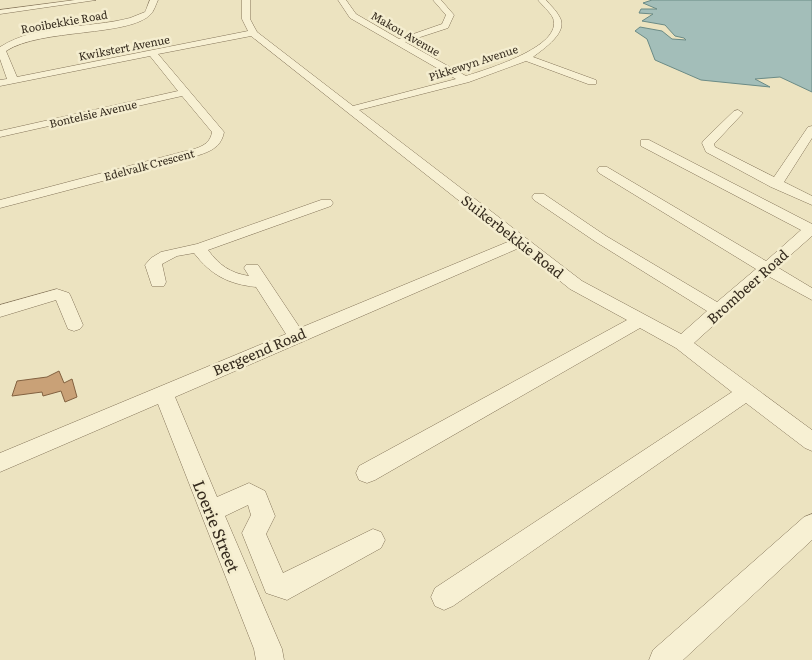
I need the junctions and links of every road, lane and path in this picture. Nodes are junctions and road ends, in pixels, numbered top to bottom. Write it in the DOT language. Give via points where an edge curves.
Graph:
graph roads {
  1 [pos="92,0"];
  2 [pos="154,0"];
  3 [pos="246,0"];
  4 [pos="342,0"];
  5 [pos="437,0"];
  6 [pos="542,0"];
  7 [pos="0,12"];
  8 [pos="253,33"];
  9 [pos="397,42"];
  10 [pos="152,53"];
  11 [pos="526,58"];
  12 [pos="12,80"];
  13 [pos="465,80"];
  14 [pos="592,82"];
  15 [pos="0,83"];
  16 [pos="186,92"];
  17 [pos="352,109"];
  18 [pos="738,113"];
  19 [pos="812,129"];
  20 [pos="0,134"];
  21 [pos="645,143"];
  22 [pos="602,170"];
  23 [pos="776,184"];
  24 [pos="539,197"];
  25 [pos="812,201"];
  26 [pos="326,203"];
  27 [pos="0,204"];
  28 [pos="811,229"];
  29 [pos="520,242"];
  30 [pos="199,249"];
  31 [pos="767,268"];
  32 [pos="158,282"];
  33 [pos="812,295"];
  34 [pos="0,311"];
  35 [pos="719,311"];
  36 [pos="640,321"];
  37 [pos="74,325"];
  38 [pos="296,336"];
  39 [pos="682,343"];
  40 [pos="162,393"];
  41 [pos="747,393"];
  42 [pos="812,442"];
  43 [pos="0,463"];
  44 [pos="367,473"];
  45 [pos="211,511"];
  46 [pos="812,526"];
  47 [pos="373,540"];
  48 [pos="444,597"];
  49 [pos="270,660"];
  50 [pos="664,660"];
  1 -- 7 [label="street"];
  2 -- 12 [label="street, Rooibekkie Road" via="148,13 132,20 35,37 6,46 1,50 2,57"];
  3 -- 8 [label="street" via="246,19"];
  4 -- 9 [label="street, Makou Avenue" via="353,16"];
  5 -- 9 [label="street" via="450,15 449,22"];
  6 -- 11 [label="street, Pikkewyn Avenue" via="557,18 557,29 547,42"];
  8 -- 10 [label="street, Kwikstert Avenue"];
  8 -- 17 [label="street, Suikerbekkie Road"];
  9 -- 13 [label="street, Makou Avenue"];
  10 -- 12 [label="street, Kwikstert Avenue"];
  10 -- 16 [label="street, Edelvalk Crescent"];
  11 -- 13 [label="street, Pikkewyn Avenue"];
  11 -- 14 [label="street"];
  12 -- 15 [label="street, Kwikstert Avenue"];
  13 -- 17 [label="street, Pikkewyn Avenue"];
  16 -- 20 [label="street, Bontelsie Avenue"];
  16 -- 27 [label="street, Edelvalk Crescent" via="218,132 214,144 186,155"];
  17 -- 29 [label="street, Suikerbekkie Road"];
  18 -- 23 [label="street" via="712,138 708,143 710,148"];
  19 -- 23 [label="street"];
  21 -- 28 [label="street"];
  22 -- 31 [label="street"];
  23 -- 25 [label="street"];
  24 -- 35 [label="street"];
  26 -- 30 [label="street" via="215,240"];
  28 -- 31 [label="street, Brombeer Road"];
  29 -- 36 [label="street, Suikerbekkie Road" via="576,285"];
  29 -- 38 [label="street, Bergeend Road"];
  30 -- 32 [label="street" via="184,249 155,260 152,265"];
  30 -- 38 [label="street" via="215,271 224,275 256,275"];
  31 -- 33 [label="street"];
  31 -- 35 [label="street, Brombeer Road"];
  34 -- 37 [label="street" via="57,294 62,297"];
  35 -- 39 [label="street, Brombeer Road"];
  36 -- 39 [label="street, Suikerbekkie Road"];
  36 -- 44 [label="street"];
  38 -- 40 [label="street, Bergeend Road"];
  39 -- 41 [label="street, Suikerbekkie Road"];
  40 -- 43 [label="street, Bergeend Road"];
  40 -- 45 [label="street, Loerie Street"];
  41 -- 42 [label="street, Suikerbekkie Road"];
  41 -- 48 [label="street"];
  45 -- 47 [label="street" via="249,493 257,498 263,516 254,533 258,546 275,584 287,587"];
  45 -- 49 [label="street, Loerie Street"];
  46 -- 50 [label="street"];
}
